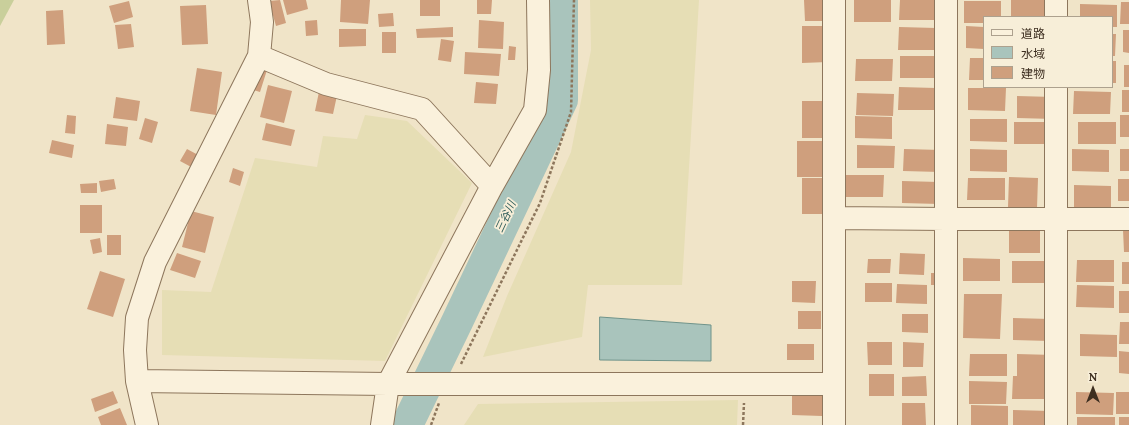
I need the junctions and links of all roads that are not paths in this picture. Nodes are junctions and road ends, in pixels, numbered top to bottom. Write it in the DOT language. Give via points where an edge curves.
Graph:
graph roads {
  1 [pos="259,0"];
  2 [pos="538,0"];
  3 [pos="834,0"];
  4 [pos="946,0"];
  5 [pos="1056,0"];
  6 [pos="1056,16"];
  7 [pos="259,56"];
  8 [pos="1056,88"];
  9 [pos="492,186"];
  10 [pos="834,218"];
  11 [pos="1056,219"];
  12 [pos="1129,219"];
  13 [pos="946,220"];
  14 [pos="138,381"];
  15 [pos="388,384"];
  16 [pos="834,384"];
  17 [pos="148,425"];
  18 [pos="382,425"];
  19 [pos="834,425"];
  20 [pos="946,425"];
  21 [pos="1056,425"];
  1 -- 7 [label="street" via="262,22"];
  2 -- 9 [label="street" via="539,70 535,110"];
  3 -- 10 [label="street"];
  4 -- 13 [label="street"];
  5 -- 6 [label="street"];
  7 -- 9 [label="street" via="326,84 422,109"];
  7 -- 14 [label="street" via="155,262 138,318 135,350"];
  8 -- 11 [label="street"];
  9 -- 15 [label="street"];
  10 -- 13 [label="street"];
  10 -- 16 [label="street"];
  11 -- 12 [label="street"];
  11 -- 13 [label="street"];
  11 -- 21 [label="street"];
  13 -- 20 [label="street"];
  14 -- 15 [label="street"];
  14 -- 17 [label="street"];
  15 -- 16 [label="street"];
  15 -- 18 [label="street"];
  16 -- 19 [label="street"];
}
